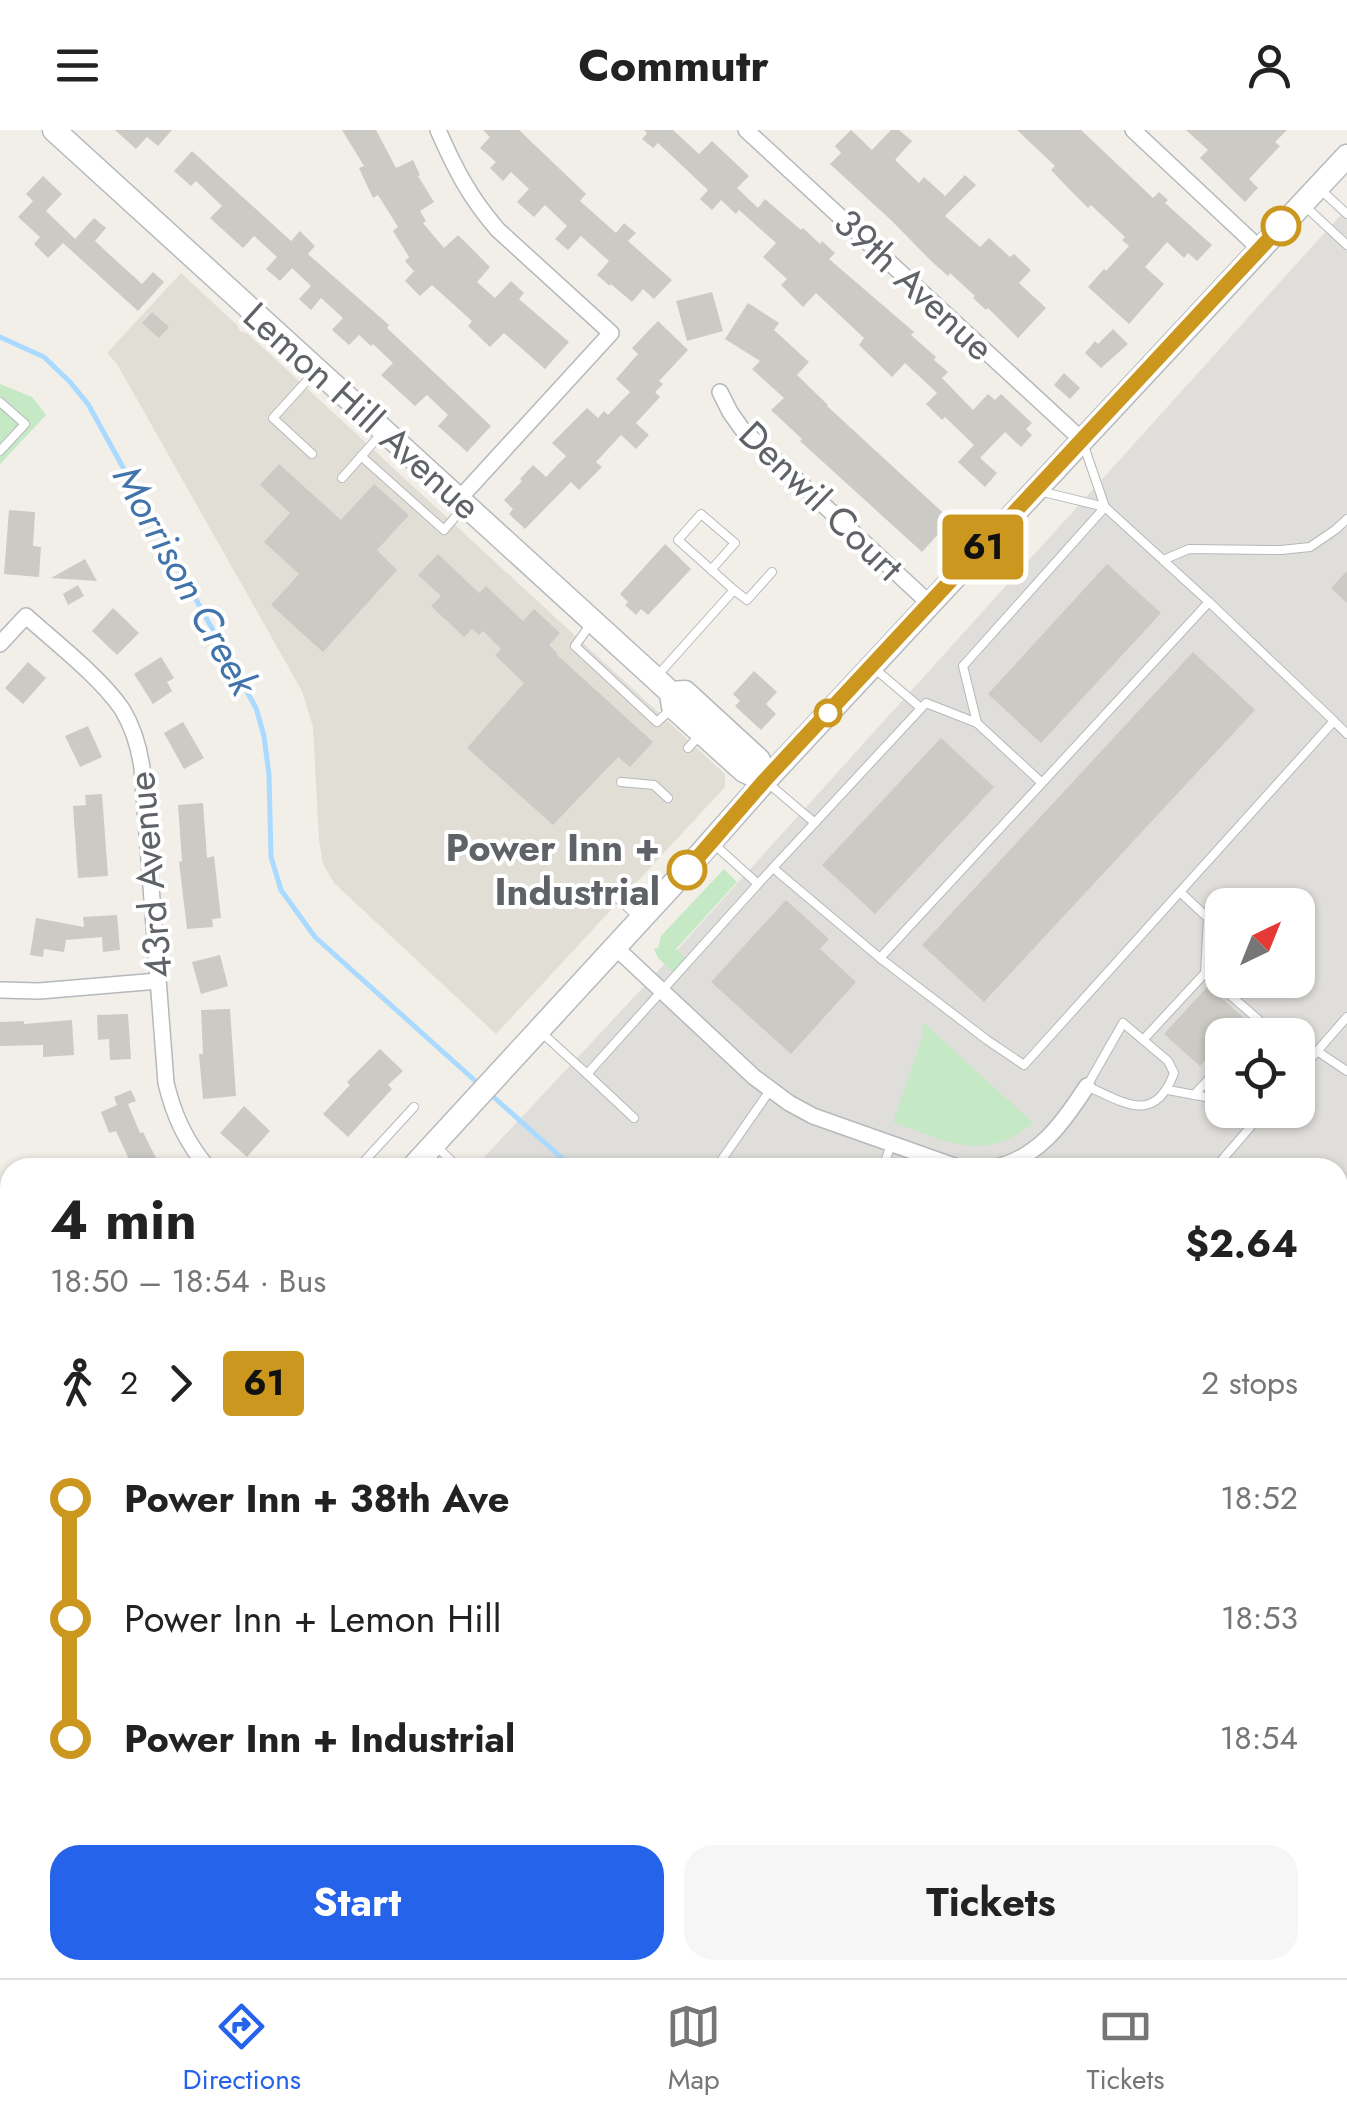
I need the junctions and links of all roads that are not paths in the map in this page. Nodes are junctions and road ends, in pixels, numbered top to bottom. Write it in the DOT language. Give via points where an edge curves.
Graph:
graph roads {
  1 [pos="54,130"];
  2 [pos="438,130"];
  3 [pos="746,130"];
  4 [pos="1132,130"];
  5 [pos="1347,156"];
  6 [pos="1310,195"];
  7 [pos="1347,214"];
  8 [pos="1347,245"];
  9 [pos="1260,249"];
  10 [pos="317,370"];
  11 [pos="720,392"];
  12 [pos="0,402"];
  13 [pos="384,430"];
  14 [pos="1082,440"];
  15 [pos="0,451"];
  16 [pos="312,454"];
  17 [pos="362,456"];
  18 [pos="342,478"];
  19 [pos="1036,490"];
  20 [pos="462,502"];
  21 [pos="1106,507"];
  22 [pos="1347,519"];
  23 [pos="1163,560"];
  24 [pos="712,570"];
  25 [pos="772,572"];
  26 [pos="734,590"];
  27 [pos="1210,602"];
  28 [pos="930,604"];
  29 [pos="592,621"];
  30 [pos="0,644"];
  31 [pos="872,666"];
  32 [pos="671,692"];
  33 [pos="921,708"];
  34 [pos="1334,721"];
  35 [pos="1347,722"];
  36 [pos="977,723"];
  37 [pos="1347,734"];
  38 [pos="765,780"];
  39 [pos="621,782"];
  40 [pos="1042,782"];
  41 [pos="668,798"];
  42 [pos="815,823"];
  43 [pos="712,842"];
  44 [pos="774,868"];
  45 [pos="758,884"];
  46 [pos="612,892"];
  47 [pos="1180,892"];
  48 [pos="1205,915"];
  49 [pos="641,919"];
  50 [pos="615,948"];
  51 [pos="880,958"];
  52 [pos="1205,973"];
  53 [pos="158,981"];
  54 [pos="0,990"];
  55 [pos="662,992"];
  56 [pos="1233,998"];
  57 [pos="1347,1016"];
  58 [pos="1256,1018"];
  59 [pos="538,1030"];
  60 [pos="1143,1040"];
  61 [pos="1317,1051"];
  62 [pos="1315,1053"];
  63 [pos="1347,1071"];
  64 [pos="587,1074"];
  65 [pos="1205,1083"];
  66 [pos="1087,1086"];
  67 [pos="771,1089"];
  68 [pos="1168,1090"];
  69 [pos="1194,1095"];
  70 [pos="1205,1097"];
  71 [pos="414,1107"];
  72 [pos="634,1118"];
  73 [pos="1249,1128"];
  74 [pos="434,1144"];
  75 [pos="892,1144"];
  76 [pos="201,1158"];
  77 [pos="367,1158"];
  78 [pos="421,1158"];
  79 [pos="449,1158"];
  80 [pos="723,1158"];
  81 [pos="887,1158"];
  82 [pos="932,1158"];
  83 [pos="1021,1158"];
  84 [pos="1224,1158"];
  1 -- 10 [label="main road, Lemon Hill Avenue"];
  2 -- 20 [label="street" via="464,187 498,230 610,334"];
  3 -- 14 [label="street, 39th Avenue"];
  4 -- 9 [label="street"];
  5 -- 6 [label="main road"];
  6 -- 7 [label="lane"];
  6 -- 8 [label="lane"];
  6 -- 9 [label="main road"];
  9 -- 14 [label="main road"];
  10 -- 13 [label="main road, Lemon Hill Avenue"];
  10 -- 16 [label="lane" via="272,418"];
  11 -- 28 [label="street, Denwil Court" via="742,429"];
  12 -- 15 [label="lane" via="24,424"];
  13 -- 17 [label="lane"];
  13 -- 20 [label="main road, Lemon Hill Avenue"];
  14 -- 19 [label="main road"];
  14 -- 21 [label="lane"];
  17 -- 18 [label="lane"];
  17 -- 20 [label="lane" via="444,530"];
  19 -- 21 [label="lane"];
  19 -- 28 [label="main road"];
  20 -- 29 [label="main road, Lemon Hill Avenue"];
  21 -- 23 [label="lane"];
  21 -- 36 [label="lane" via="963,666"];
  22 -- 23 [label="lane" via="1310,547 1189,549"];
  23 -- 27 [label="lane"];
  24 -- 24 [label="lane" via="678,540 701,514 735,543"];
  24 -- 26 [label="lane"];
  25 -- 26 [label="lane" via="747,600"];
  26 -- 32 [label="lane"];
  27 -- 34 [label="lane"];
  27 -- 40 [label="lane"];
  28 -- 31 [label="main road"];
  29 -- 32 [label="main road, Lemon Hill Avenue"];
  29 -- 32 [label="lane" via="576,646 658,722"];
  30 -- 53 [label="street, 43rd Avenue" via="26,616 108,692 133,731 142,768"];
  31 -- 33 [label="lane"];
  31 -- 38 [label="main road"];
  32 -- 38 [label="main road, Lemon Hill Avenue" via="759,760"];
  32 -- 38 [label="main road, Lemon Hill Avenue" via="695,740"];
  33 -- 36 [label="lane" via="926,703"];
  33 -- 42 [label="lane"];
  34 -- 35 [label="lane"];
  34 -- 37 [label="lane"];
  34 -- 47 [label="lane"];
  36 -- 40 [label="lane"];
  38 -- 42 [label="lane"];
  38 -- 43 [label="main road"];
  39 -- 41 [label="lane" via="654,785"];
  40 -- 51 [label="lane"];
  42 -- 44 [label="lane"];
  43 -- 45 [label="lane"];
  43 -- 49 [label="main road"];
  44 -- 45 [label="lane"];
  44 -- 51 [label="lane"];
  45 -- 55 [label="lane"];
  46 -- 49 [label="lane"];
  47 -- 48 [label="lane"];
  47 -- 51 [label="lane" via="1024,1065"];
  49 -- 50 [label="main road"];
  50 -- 55 [label="street"];
  50 -- 59 [label="main road"];
  52 -- 60 [label="lane"];
  53 -- 54 [label="street"];
  53 -- 76 [label="street, 43rd Avenue" via="172,1109"];
  55 -- 64 [label="lane"];
  55 -- 67 [label="street"];
  56 -- 58 [label="lane"];
  57 -- 61 [label="lane"];
  59 -- 64 [label="lane"];
  59 -- 74 [label="main road"];
  60 -- 66 [label="lane" via="1123,1022"];
  60 -- 68 [label="lane" via="1174,1073"];
  61 -- 62 [label="lane"];
  61 -- 63 [label="lane"];
  64 -- 72 [label="lane"];
  65 -- 69 [label="lane"];
  66 -- 68 [label="lane" via="1134,1107"];
  66 -- 83 [label="street" via="1041,1146"];
  67 -- 75 [label="street" via="814,1116"];
  67 -- 80 [label="lane"];
  68 -- 69 [label="lane"];
  69 -- 70 [label="lane"];
  71 -- 77 [label="lane"];
  73 -- 84 [label="lane"];
  74 -- 78 [label="main road"];
  74 -- 79 [label="lane"];
  75 -- 81 [label="lane"];
  75 -- 82 [label="street"];
}
